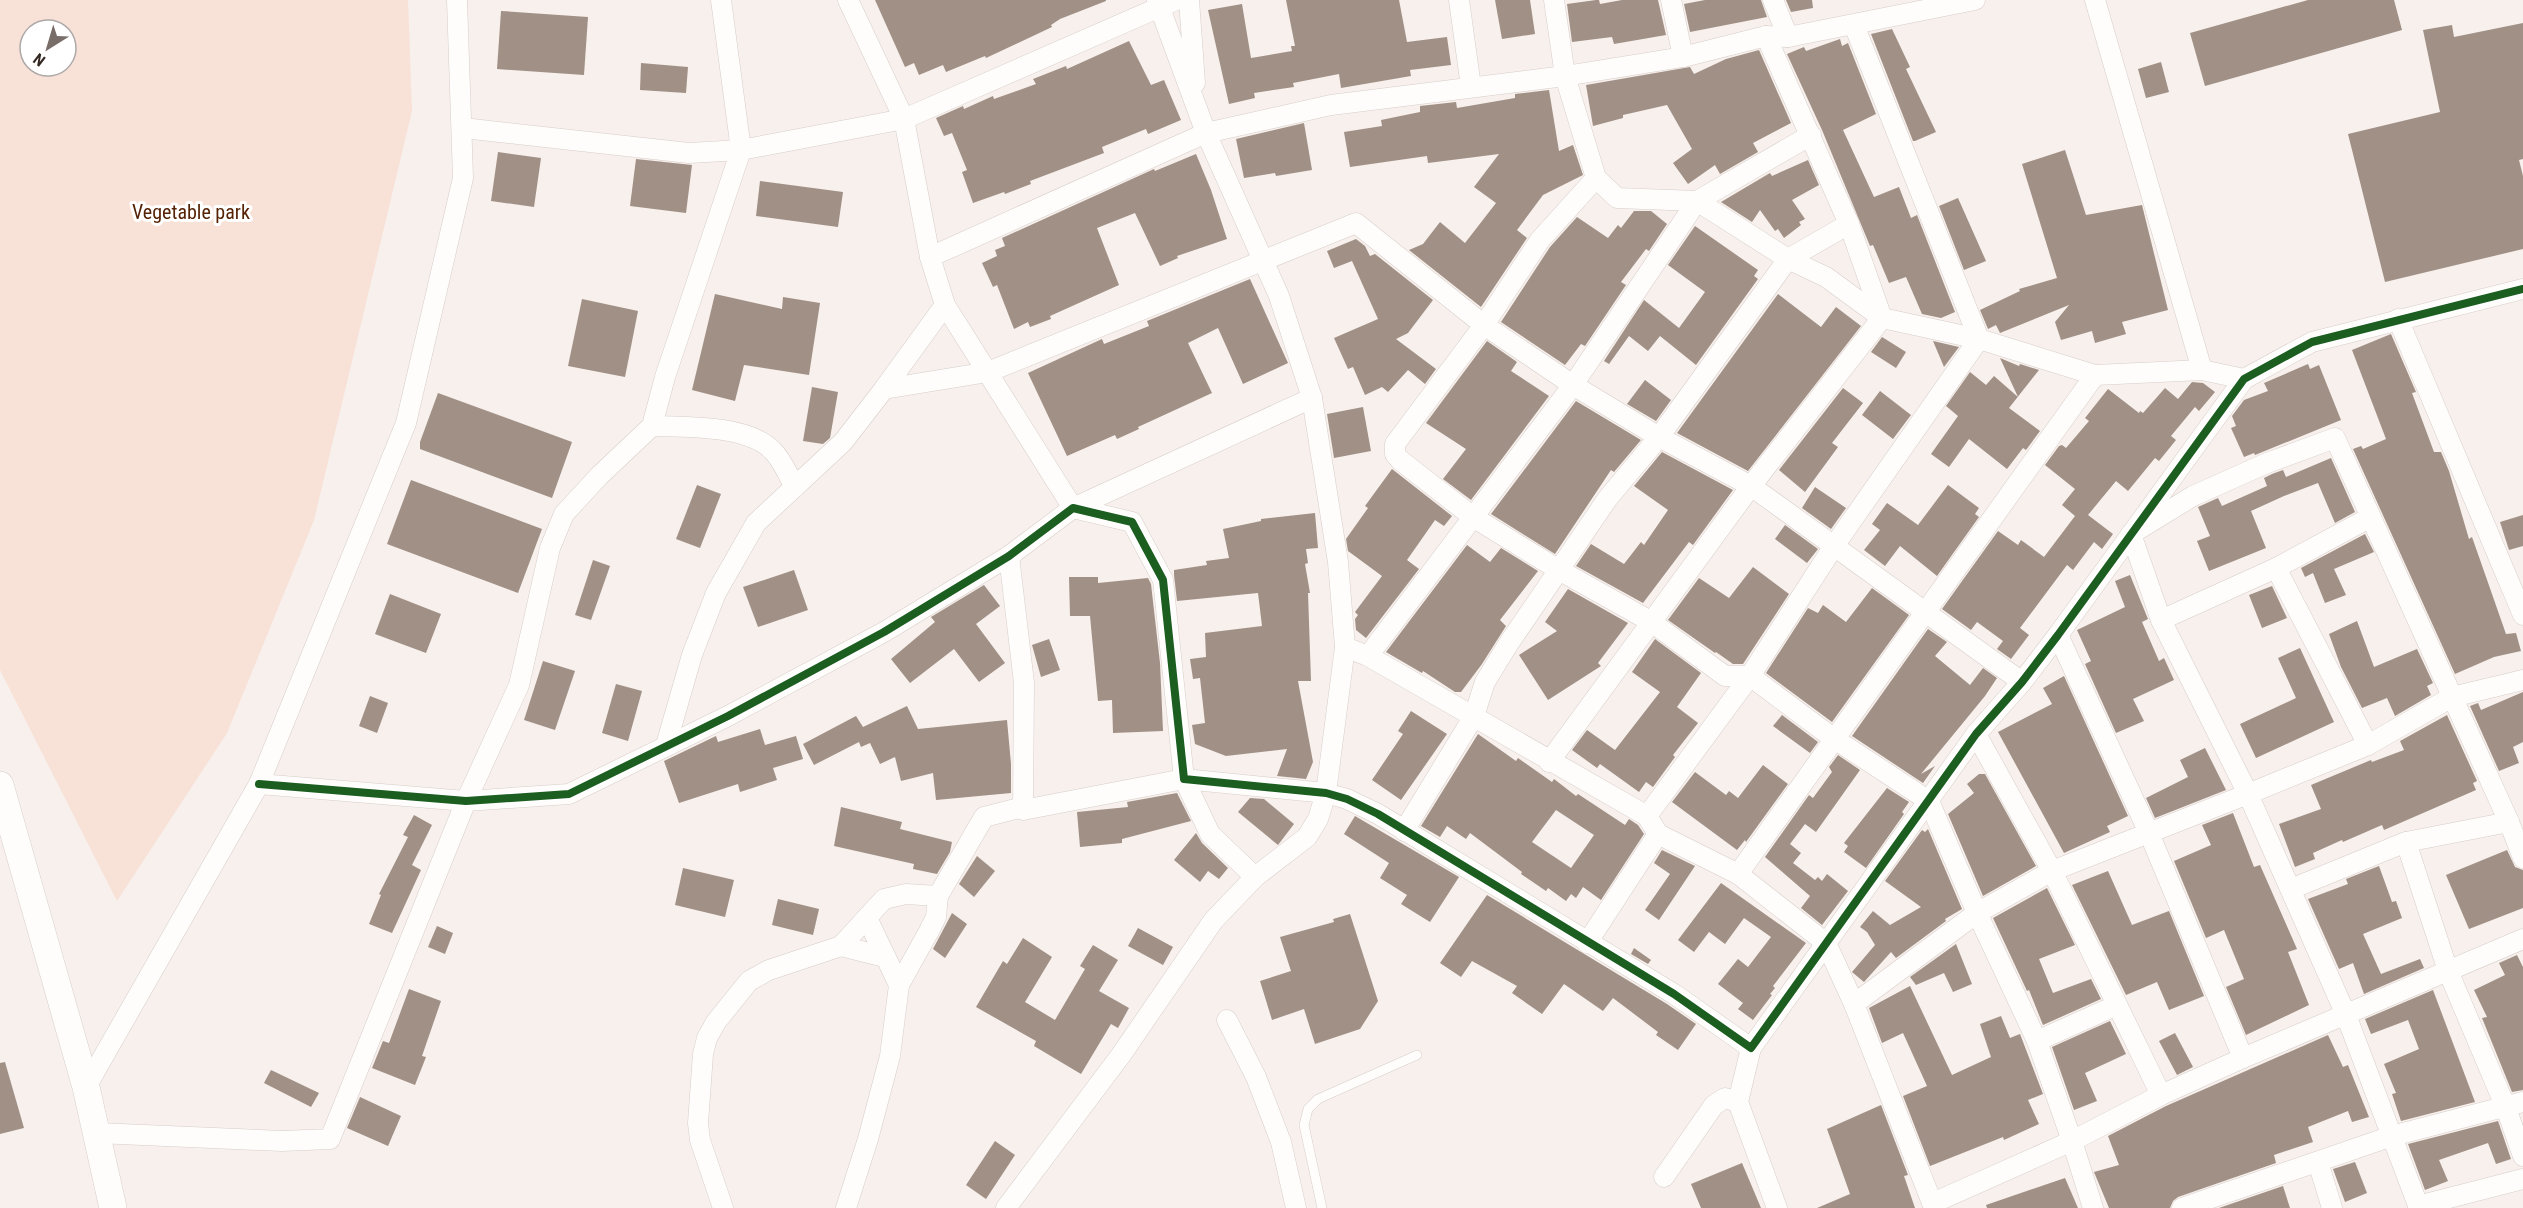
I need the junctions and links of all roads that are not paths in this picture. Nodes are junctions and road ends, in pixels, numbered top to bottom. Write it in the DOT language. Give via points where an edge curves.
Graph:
graph roads {
  1 [pos="457,0"];
  2 [pos="721,0"];
  3 [pos="1189,0"];
  4 [pos="1459,0"];
  5 [pos="1554,0"];
  6 [pos="1671,0"];
  7 [pos="1773,0"];
  8 [pos="1975,0"];
  9 [pos="2095,0"];
  10 [pos="853,2"];
  11 [pos="1164,2"];
  12 [pos="1854,25"];
  13 [pos="1766,36"];
  14 [pos="1788,37"];
  15 [pos="1683,57"];
  16 [pos="1565,76"];
  17 [pos="1471,87"];
  18 [pos="1197,104"];
  19 [pos="903,119"];
  20 [pos="463,128"];
  21 [pos="1206,133"];
  22 [pos="1811,135"];
  23 [pos="741,150"];
  24 [pos="1596,178"];
  25 [pos="1697,201"];
  26 [pos="1849,224"];
  27 [pos="930,257"];
  28 [pos="1788,259"];
  29 [pos="1263,260"];
  30 [pos="2523,289"];
  31 [pos="945,305"];
  32 [pos="1882,318"];
  33 [pos="2398,319"];
  34 [pos="1484,325"];
  35 [pos="1979,339"];
  36 [pos="2202,370"];
  37 [pos="988,372"];
  38 [pos="2095,375"];
  39 [pos="2244,378"];
  40 [pos="1573,386"];
  41 [pos="884,389"];
  42 [pos="1312,398"];
  43 [pos="652,426"];
  44 [pos="1659,437"];
  45 [pos="795,486"];
  46 [pos="1751,486"];
  47 [pos="1073,508"];
  48 [pos="1473,517"];
  49 [pos="2370,518"];
  50 [pos="2131,534"];
  51 [pos="1834,546"];
  52 [pos="1009,556"];
  53 [pos="2276,568"];
  54 [pos="1559,570"];
  55 [pos="1925,613"];
  56 [pos="2523,615"];
  57 [pos="2161,620"];
  58 [pos="1650,621"];
  59 [pos="2058,635"];
  60 [pos="1345,647"];
  61 [pos="1368,656"];
  62 [pos="1750,676"];
  63 [pos="2523,680"];
  64 [pos="2022,682"];
  65 [pos="2452,698"];
  66 [pos="1474,716"];
  67 [pos="1976,734"];
  68 [pos="1833,738"];
  69 [pos="666,745"];
  70 [pos="2368,745"];
  71 [pos="1549,762"];
  72 [pos="1184,779"];
  73 [pos="259,784"];
  74 [pos="0,785"];
  75 [pos="1326,793"];
  76 [pos="2248,794"];
  77 [pos="466,801"];
  78 [pos="1929,801"];
  79 [pos="1023,807"];
  80 [pos="1647,816"];
  81 [pos="2509,822"];
  82 [pos="1404,831"];
  83 [pos="2149,833"];
  84 [pos="1658,834"];
  85 [pos="2406,842"];
  86 [pos="2523,858"];
  87 [pos="2052,871"];
  88 [pos="1738,874"];
  89 [pos="1255,877"];
  90 [pos="2291,889"];
  91 [pos="938,896"];
  92 [pos="1977,913"];
  93 [pos="867,918"];
  94 [pos="2523,939"];
  95 [pos="1587,943"];
  96 [pos="1826,943"];
  97 [pos="841,946"];
  98 [pos="885,957"];
  99 [pos="2448,971"];
  100 [pos="899,985"];
  101 [pos="1854,1004"];
  102 [pos="2116,1005"];
  103 [pos="2346,1015"];
  104 [pos="1227,1020"];
  105 [pos="2037,1041"];
  106 [pos="1751,1048"];
  107 [pos="1417,1055"];
  108 [pos="2243,1058"];
  109 [pos="86,1088"];
  110 [pos="2162,1095"];
  111 [pos="1738,1102"];
  112 [pos="2514,1105"];
  113 [pos="97,1133"];
  114 [pos="2392,1136"];
  115 [pos="2072,1141"];
  116 [pos="2523,1156"];
  117 [pos="2318,1162"];
  118 [pos="1664,1177"];
  119 [pos="2523,1179"];
  120 [pos="1934,1206"];
  121 [pos="2419,1207"];
  122 [pos="113,1208"];
  123 [pos="723,1208"];
  124 [pos="846,1208"];
  125 [pos="1006,1208"];
  126 [pos="1296,1208"];
  127 [pos="1322,1208"];
  128 [pos="1777,1208"];
  129 [pos="2093,1208"];
  130 [pos="2182,1208"];
  131 [pos="2332,1208"];
  1 -- 20 [label="street"];
  2 -- 23 [label="street"];
  3 -- 18 [label="street"];
  4 -- 17 [label="street"];
  5 -- 16 [label="street"];
  6 -- 15 [label="street"];
  7 -- 14 [label="street"];
  8 -- 12 [label="street"];
  9 -- 36 [label="street"];
  10 -- 19 [label="street"];
  11 -- 18 [label="street"];
  11 -- 19 [label="street"];
  12 -- 14 [label="street"];
  12 -- 35 [label="street"];
  13 -- 14 [label="street"];
  13 -- 15 [label="street"];
  13 -- 22 [label="street"];
  15 -- 16 [label="street"];
  16 -- 17 [label="street"];
  16 -- 24 [label="street"];
  17 -- 21 [label="street" via="1331,105"];
  18 -- 21 [label="street"];
  19 -- 23 [label="street"];
  19 -- 27 [label="street"];
  20 -- 23 [label="street" via="688,153"];
  20 -- 73 [label="street" via="463,178 406,423"];
  21 -- 27 [label="street"];
  21 -- 29 [label="street"];
  22 -- 25 [label="street"];
  22 -- 26 [label="street"];
  23 -- 43 [label="street"];
  24 -- 25 [label="street" via="1617,198"];
  24 -- 34 [label="street" via="1540,240"];
  25 -- 28 [label="street"];
  25 -- 40 [label="street"];
  26 -- 28 [label="street"];
  26 -- 32 [label="street"];
  27 -- 31 [label="street"];
  28 -- 32 [label="street" via="1826,277"];
  28 -- 44 [label="street"];
  29 -- 34 [label="street" via="1356,223"];
  29 -- 37 [label="street"];
  29 -- 42 [label="street" via="1279,296"];
  30 -- 33 [label="street"];
  31 -- 37 [label="street"];
  31 -- 41 [label="street"];
  32 -- 35 [label="street"];
  32 -- 46 [label="street"];
  33 -- 39 [label="street" via="2312,342"];
  33 -- 56 [label="street"];
  34 -- 40 [label="street"];
  34 -- 48 [label="street" via="1395,444 1400,460"];
  35 -- 38 [label="street"];
  35 -- 51 [label="street"];
  36 -- 38 [label="street"];
  36 -- 39 [label="street"];
  37 -- 41 [label="street"];
  37 -- 47 [label="street"];
  38 -- 55 [label="street"];
  39 -- 50 [label="street"];
  40 -- 44 [label="street"];
  40 -- 48 [label="street"];
  41 -- 45 [label="street" via="843,442"];
  42 -- 47 [label="street"];
  42 -- 60 [label="street" via="1338,562"];
  43 -- 45 [label="street" via="720,430 753,438 773,451"];
  43 -- 77 [label="street" via="564,514 550,548 519,685"];
  44 -- 46 [label="street"];
  44 -- 54 [label="street" via="1608,498"];
  45 -- 69 [label="street" via="756,523 716,593 692,655"];
  46 -- 51 [label="street"];
  46 -- 58 [label="street"];
  47 -- 52 [label="street"];
  47 -- 72 [label="street" via="1132,522 1163,580"];
  48 -- 54 [label="street"];
  48 -- 61 [label="street"];
  49 -- 50 [label="street" via="2335,438 2193,496"];
  49 -- 53 [label="street"];
  49 -- 65 [label="street"];
  50 -- 57 [label="street"];
  50 -- 59 [label="street"];
  51 -- 55 [label="street"];
  51 -- 62 [label="street"];
  52 -- 69 [label="street" via="884,632"];
  52 -- 79 [label="street" via="1024,683"];
  53 -- 57 [label="street"];
  53 -- 70 [label="street"];
  54 -- 58 [label="street"];
  54 -- 66 [label="street" via="1485,682"];
  55 -- 64 [label="street"];
  55 -- 68 [label="street"];
  57 -- 76 [label="street"];
  58 -- 62 [label="street" via="1725,676"];
  58 -- 71 [label="street"];
  59 -- 64 [label="street"];
  59 -- 83 [label="street"];
  60 -- 61 [label="street"];
  60 -- 75 [label="street"];
  61 -- 66 [label="street"];
  62 -- 68 [label="street"];
  62 -- 80 [label="street"];
  63 -- 65 [label="street"];
  64 -- 67 [label="street"];
  65 -- 70 [label="street"];
  65 -- 81 [label="street"];
  66 -- 71 [label="street"];
  66 -- 82 [label="street"];
  67 -- 78 [label="street"];
  67 -- 87 [label="street"];
  68 -- 78 [label="street"];
  68 -- 88 [label="street"];
  69 -- 77 [label="street" via="569,794"];
  70 -- 76 [label="street"];
  71 -- 80 [label="street"];
  72 -- 75 [label="street"];
  72 -- 79 [label="street"];
  72 -- 89 [label="street" via="1210,834"];
  73 -- 77 [label="street"];
  73 -- 109 [label="street"];
  74 -- 109 [label="main road"];
  75 -- 82 [label="street" via="1378,814"];
  75 -- 89 [label="street" via="1307,837"];
  76 -- 83 [label="street"];
  76 -- 90 [label="street"];
  77 -- 113 [label="street" via="330,1138 282,1141"];
  78 -- 92 [label="street"];
  78 -- 96 [label="street"];
  79 -- 91 [label="street" via="984,817"];
  80 -- 84 [label="street"];
  81 -- 85 [label="street"];
  81 -- 86 [label="street"];
  82 -- 95 [label="street"];
  83 -- 87 [label="street"];
  83 -- 108 [label="street"];
  84 -- 88 [label="street"];
  84 -- 95 [label="street"];
  85 -- 90 [label="street"];
  85 -- 99 [label="street"];
  87 -- 92 [label="street"];
  87 -- 102 [label="street"];
  88 -- 96 [label="street"];
  89 -- 125 [label="street" via="1213,921 1121,1055"];
  90 -- 103 [label="street"];
  91 -- 93 [label="street" via="890,897"];
  91 -- 100 [label="street" via="936,917"];
  92 -- 101 [label="street"];
  92 -- 105 [label="street"];
  93 -- 97 [label="street"];
  93 -- 98 [label="street"];
  94 -- 99 [label="street"];
  95 -- 106 [label="street" via="1674,994"];
  96 -- 101 [label="street"];
  96 -- 106 [label="street"];
  97 -- 98 [label="street"];
  97 -- 123 [label="street" via="769,970 749,981 707,1038 698,1123"];
  98 -- 100 [label="street"];
  99 -- 103 [label="street"];
  99 -- 112 [label="street"];
  100 -- 124 [label="street" via="890,1056"];
  101 -- 120 [label="street"];
  102 -- 105 [label="street"];
  102 -- 110 [label="street"];
  103 -- 108 [label="street"];
  103 -- 114 [label="street"];
  104 -- 126 [label="street" via="1256,1077 1281,1142"];
  105 -- 115 [label="street"];
  106 -- 111 [label="street"];
  107 -- 127 [label="lane" via="1318,1099 1308,1109 1304,1125"];
  108 -- 110 [label="street"];
  109 -- 113 [label="main road"];
  110 -- 115 [label="street"];
  111 -- 118 [label="street" via="1725,1098 1714,1105"];
  111 -- 128 [label="street"];
  112 -- 114 [label="street"];
  112 -- 116 [label="street"];
  113 -- 122 [label="main road"];
  114 -- 117 [label="street"];
  114 -- 121 [label="street"];
  115 -- 120 [label="street"];
  115 -- 129 [label="street"];
  117 -- 130 [label="street"];
  117 -- 131 [label="street"];
  119 -- 121 [label="street"];
}
